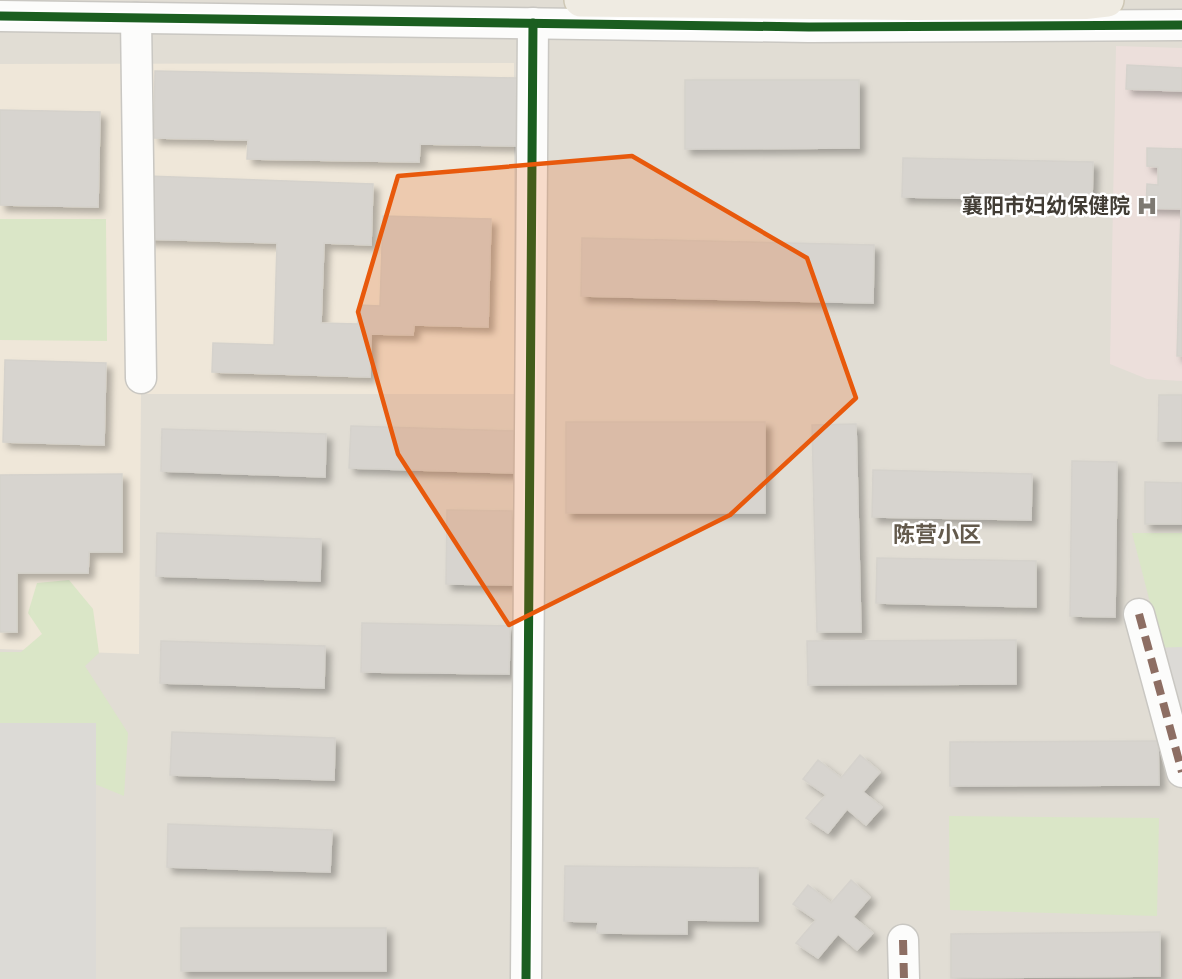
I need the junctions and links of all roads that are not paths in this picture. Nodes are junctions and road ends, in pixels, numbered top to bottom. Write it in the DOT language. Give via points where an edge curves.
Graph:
graph roads {
  1 [pos="580,0"];
  2 [pos="1107,0"];
  3 [pos="0,16"];
  4 [pos="136,18"];
  5 [pos="533,23"];
  6 [pos="1182,25"];
  7 [pos="141,378"];
  8 [pos="1139,614"];
  9 [pos="1182,772"];
  10 [pos="903,940"];
  11 [pos="526,979"];
  12 [pos="904,979"];
  1 -- 2 [label="main road" via="1063,5"];
  3 -- 4 [label="street"];
  4 -- 5 [label="street"];
  4 -- 7 [label="street"];
  5 -- 6 [label="street" via="809,27"];
  5 -- 11 [label="street"];
  8 -- 9 [label="street"];
  10 -- 12 [label="street"];
}
